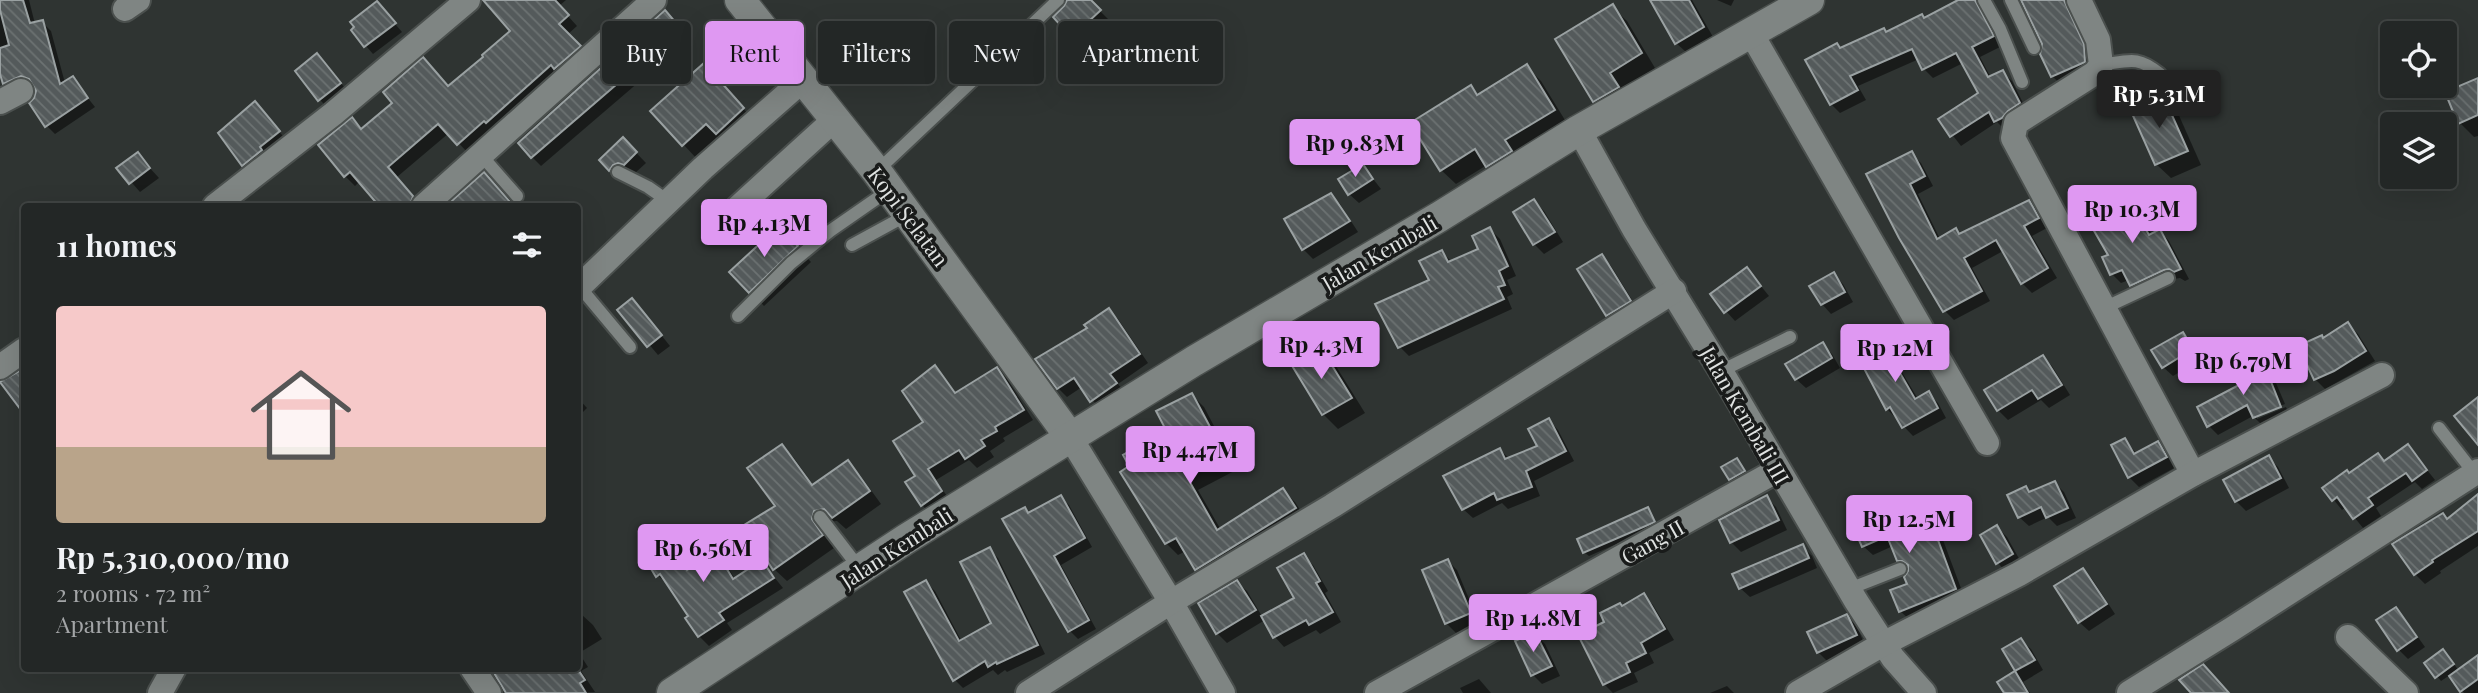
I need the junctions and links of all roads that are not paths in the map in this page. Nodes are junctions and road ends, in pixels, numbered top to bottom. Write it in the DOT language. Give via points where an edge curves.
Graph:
graph roads {
  1 [pos="468,0"];
  2 [pos="654,0"];
  3 [pos="740,0"];
  4 [pos="1058,0"];
  5 [pos="1809,0"];
  6 [pos="1983,0"];
  7 [pos="2011,0"];
  8 [pos="2079,0"];
  9 [pos="757,21"];
  10 [pos="1751,33"];
  11 [pos="2034,48"];
  12 [pos="2101,65"];
  13 [pos="2160,74"];
  14 [pos="804,81"];
  15 [pos="2022,82"];
  16 [pos="799,84"];
  17 [pos="835,119"];
  18 [pos="1579,130"];
  19 [pos="481,155"];
  20 [pos="618,172"];
  21 [pos="883,181"];
  22 [pos="517,196"];
  23 [pos="668,201"];
  24 [pos="219,203"];
  25 [pos="427,203"];
  26 [pos="908,214"];
  27 [pos="722,222"];
  28 [pos="852,245"];
  29 [pos="2168,278"];
  30 [pos="581,284"];
  31 [pos="581,291"];
  32 [pos="1674,291"];
  33 [pos="2104,308"];
  34 [pos="737,316"];
  35 [pos="1790,337"];
  36 [pos="630,348"];
  37 [pos="21,351"];
  38 [pos="0,368"];
  39 [pos="1721,372"];
  40 [pos="2382,375"];
  41 [pos="2439,428"];
  42 [pos="1070,438"];
  43 [pos="1987,443"];
  44 [pos="1778,470"];
  45 [pos="2476,472"];
  46 [pos="2193,474"];
  47 [pos="820,517"];
  48 [pos="860,569"];
  49 [pos="1900,569"];
  50 [pos="1849,589"];
  51 [pos="1171,602"];
  52 [pos="2348,636"];
  53 [pos="1883,644"];
  54 [pos="172,672"];
  55 [pos="475,672"];
  56 [pos="682,690"];
  57 [pos="160,693"];
  58 [pos="489,693"];
  59 [pos="1028,693"];
  60 [pos="1223,693"];
  61 [pos="1377,693"];
  62 [pos="1798,693"];
  63 [pos="1924,693"];
  64 [pos="2129,693"];
  65 [pos="2406,693"];
  1 -- 24 [label="street"];
  2 -- 19 [label="street"];
  3 -- 9 [label="street, Kopi Selatan"];
  4 -- 21 [label="lane"];
  5 -- 10 [label="street, Jalan Kembali"];
  6 -- 15 [label="lane"];
  7 -- 11 [label="lane"];
  8 -- 12 [label="street" via="2098,40"];
  10 -- 18 [label="street, Jalan Kembali"];
  10 -- 43 [label="street"];
  12 -- 13 [label="lane" via="2135,60"];
  12 -- 33 [label="street" via="2016,123 2013,138"];
  14 -- 17 [label="street, Kopi Selatan"];
  16 -- 23 [label="street"];
  17 -- 21 [label="street, Kopi Selatan"];
  17 -- 27 [label="street"];
  18 -- 32 [label="street, Jalan Kembali III"];
  18 -- 42 [label="street, Jalan Kembali"];
  19 -- 22 [label="lane"];
  19 -- 25 [label="street"];
  20 -- 23 [label="lane"];
  21 -- 26 [label="street, Kopi Selatan"];
  21 -- 34 [label="lane"];
  23 -- 30 [label="street"];
  26 -- 28 [label="lane"];
  26 -- 42 [label="street, Kopi Selatan"];
  29 -- 33 [label="lane"];
  31 -- 36 [label="lane"];
  32 -- 39 [label="street, Jalan Kembali III"];
  32 -- 51 [label="street"];
  33 -- 46 [label="street"];
  35 -- 39 [label="lane"];
  37 -- 38 [label="street"];
  39 -- 44 [label="street, Jalan Kembali III"];
  40 -- 46 [label="street"];
  41 -- 45 [label="lane"];
  42 -- 48 [label="street, Jalan Kembali"];
  42 -- 51 [label="street"];
  44 -- 50 [label="street, Jalan Kembali III"];
  44 -- 61 [label="street, Gang II"];
  45 -- 64 [label="street"];
  46 -- 53 [label="street" via="2019,574"];
  47 -- 48 [label="lane"];
  48 -- 56 [label="street, Jalan Kembali"];
  49 -- 50 [label="lane"];
  50 -- 53 [label="street, Jalan Kembali III"];
  51 -- 59 [label="street"];
  51 -- 60 [label="street"];
  52 -- 65 [label="street"];
  53 -- 62 [label="street"];
  53 -- 63 [label="street, Jalan Kembali III"];
  54 -- 57 [label="street"];
  55 -- 58 [label="street"];
}
